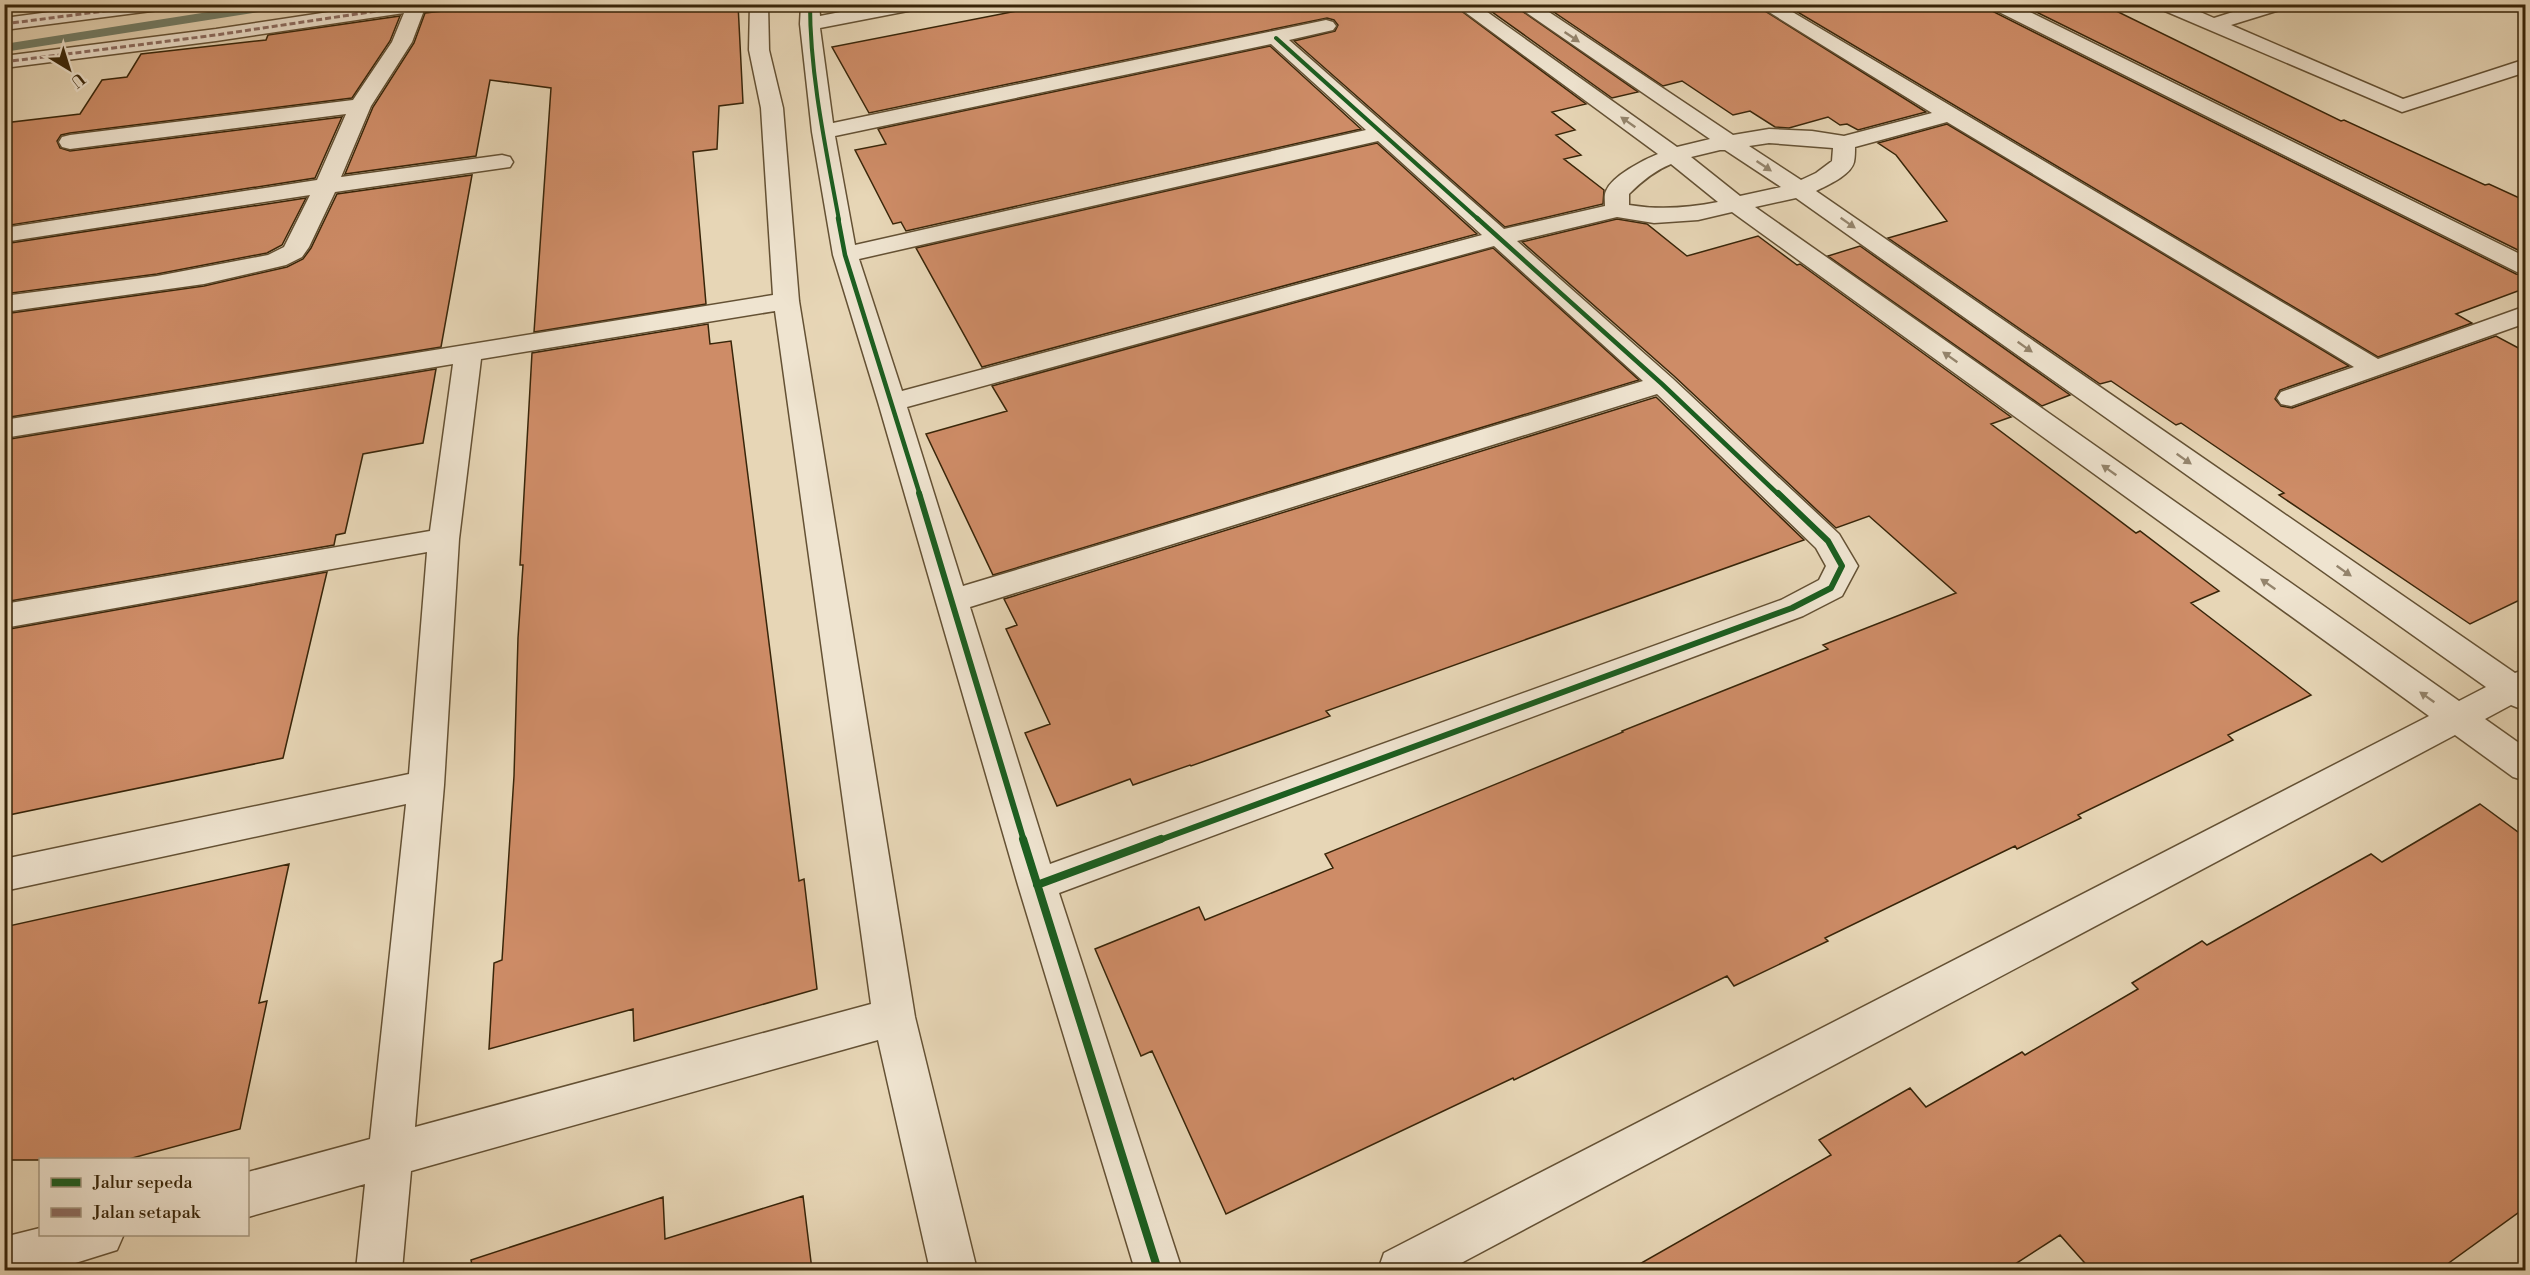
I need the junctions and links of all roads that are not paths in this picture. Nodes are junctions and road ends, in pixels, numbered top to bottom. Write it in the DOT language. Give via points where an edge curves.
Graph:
graph roads {
  1 [pos="159,4"];
  2 [pos="759,4"];
  3 [pos="913,4"];
  4 [pos="1463,4"];
  5 [pos="1523,4"];
  6 [pos="1765,4"];
  7 [pos="1998,4"];
  8 [pos="2165,4"];
  9 [pos="2279,4"];
  10 [pos="417,5"];
  11 [pos="810,14"];
  12 [pos="4,24"];
  13 [pos="2212,25"];
  14 [pos="1326,26"];
  15 [pos="1275,38"];
  16 [pos="4,62"];
  17 [pos="2526,65"];
  18 [pos="360,106"];
  19 [pos="1949,115"];
  20 [pos="823,132"];
  21 [pos="1383,133"];
  22 [pos="70,142"];
  23 [pos="1729,142"];
  24 [pos="1844,143"];
  25 [pos="1675,156"];
  26 [pos="502,162"];
  27 [pos="326,186"];
  28 [pos="1800,190"];
  29 [pos="1735,204"];
  30 [pos="1617,210"];
  31 [pos="4,235"];
  32 [pos="1498,238"];
  33 [pos="845,255"];
  34 [pos="2526,267"];
  35 [pos="786,301"];
  36 [pos="4,304"];
  37 [pos="2526,314"];
  38 [pos="468,354"];
  39 [pos="2376,369"];
  40 [pos="1662,384"];
  41 [pos="2291,398"];
  42 [pos="892,402"];
  43 [pos="4,429"];
  44 [pos="444,539"];
  45 [pos="953,601"];
  46 [pos="4,616"];
  47 [pos="2521,690"];
  48 [pos="2456,718"];
  49 [pos="2526,768"];
  50 [pos="426,785"];
  51 [pos="4,876"];
  52 [pos="1036,885"];
  53 [pos="894,1017"];
  54 [pos="391,1155"];
  55 [pos="249,1194"];
  56 [pos="94,1236"];
  57 [pos="4,1261"];
  58 [pos="379,1270"];
  59 [pos="953,1270"];
  60 [pos="1158,1270"];
  61 [pos="1401,1270"];
  1 -- 12 [label="street"];
  2 -- 35 [label="street" via="759,50 772,108"];
  3 -- 11 [label="street"];
  25 -- 4 [label="street, one-way"];
  5 -- 23 [label="street, one-way"];
  6 -- 19 [label="street"];
  7 -- 34 [label="street"];
  8 -- 13 [label="street"];
  9 -- 13 [label="street"];
  10 -- 16 [label="street"];
  10 -- 18 [label="street" via="402,42"];
  11 -- 20 [label="street"];
  13 -- 17 [label="street" via="2402,106"];
  14 -- 15 [label="street"];
  15 -- 20 [label="street"];
  15 -- 21 [label="street"];
  18 -- 22 [label="street"];
  18 -- 27 [label="street"];
  19 -- 24 [label="street"];
  19 -- 39 [label="street"];
  20 -- 33 [label="street"];
  21 -- 32 [label="street"];
  21 -- 33 [label="street"];
  23 -- 24 [label="street" via="1769,136"];
  23 -- 25 [label="street"];
  23 -- 28 [label="street, one-way"];
  24 -- 28 [label="street" via="1843,163"];
  25 -- 29 [label="street"];
  25 -- 30 [label="street" via="1642,170 1617,192"];
  26 -- 27 [label="street"];
  27 -- 31 [label="street"];
  27 -- 36 [label="street" via="292,252 273,262"];
  28 -- 29 [label="street"];
  28 -- 47 [label="street, one-way"];
  29 -- 30 [label="street" via="1698,213 1654,216"];
  48 -- 29 [label="street, one-way"];
  30 -- 32 [label="street"];
  32 -- 40 [label="street"];
  32 -- 42 [label="street"];
  33 -- 42 [label="street"];
  35 -- 38 [label="street"];
  35 -- 53 [label="street"];
  37 -- 39 [label="street"];
  38 -- 43 [label="street"];
  38 -- 44 [label="street"];
  39 -- 41 [label="street"];
  40 -- 45 [label="street"];
  40 -- 52 [label="street" via="1828,541 1842,566 1831,588 1792,608"];
  42 -- 45 [label="street"];
  44 -- 46 [label="street"];
  44 -- 50 [label="street"];
  45 -- 52 [label="street"];
  47 -- 48 [label="street"];
  48 -- 49 [label="street"];
  48 -- 61 [label="street"];
  50 -- 51 [label="street"];
  50 -- 54 [label="street"];
  52 -- 60 [label="street"];
  53 -- 54 [label="street"];
  53 -- 59 [label="street"];
  54 -- 55 [label="street"];
  54 -- 58 [label="street"];
  56 -- 57 [label="street"];
}
